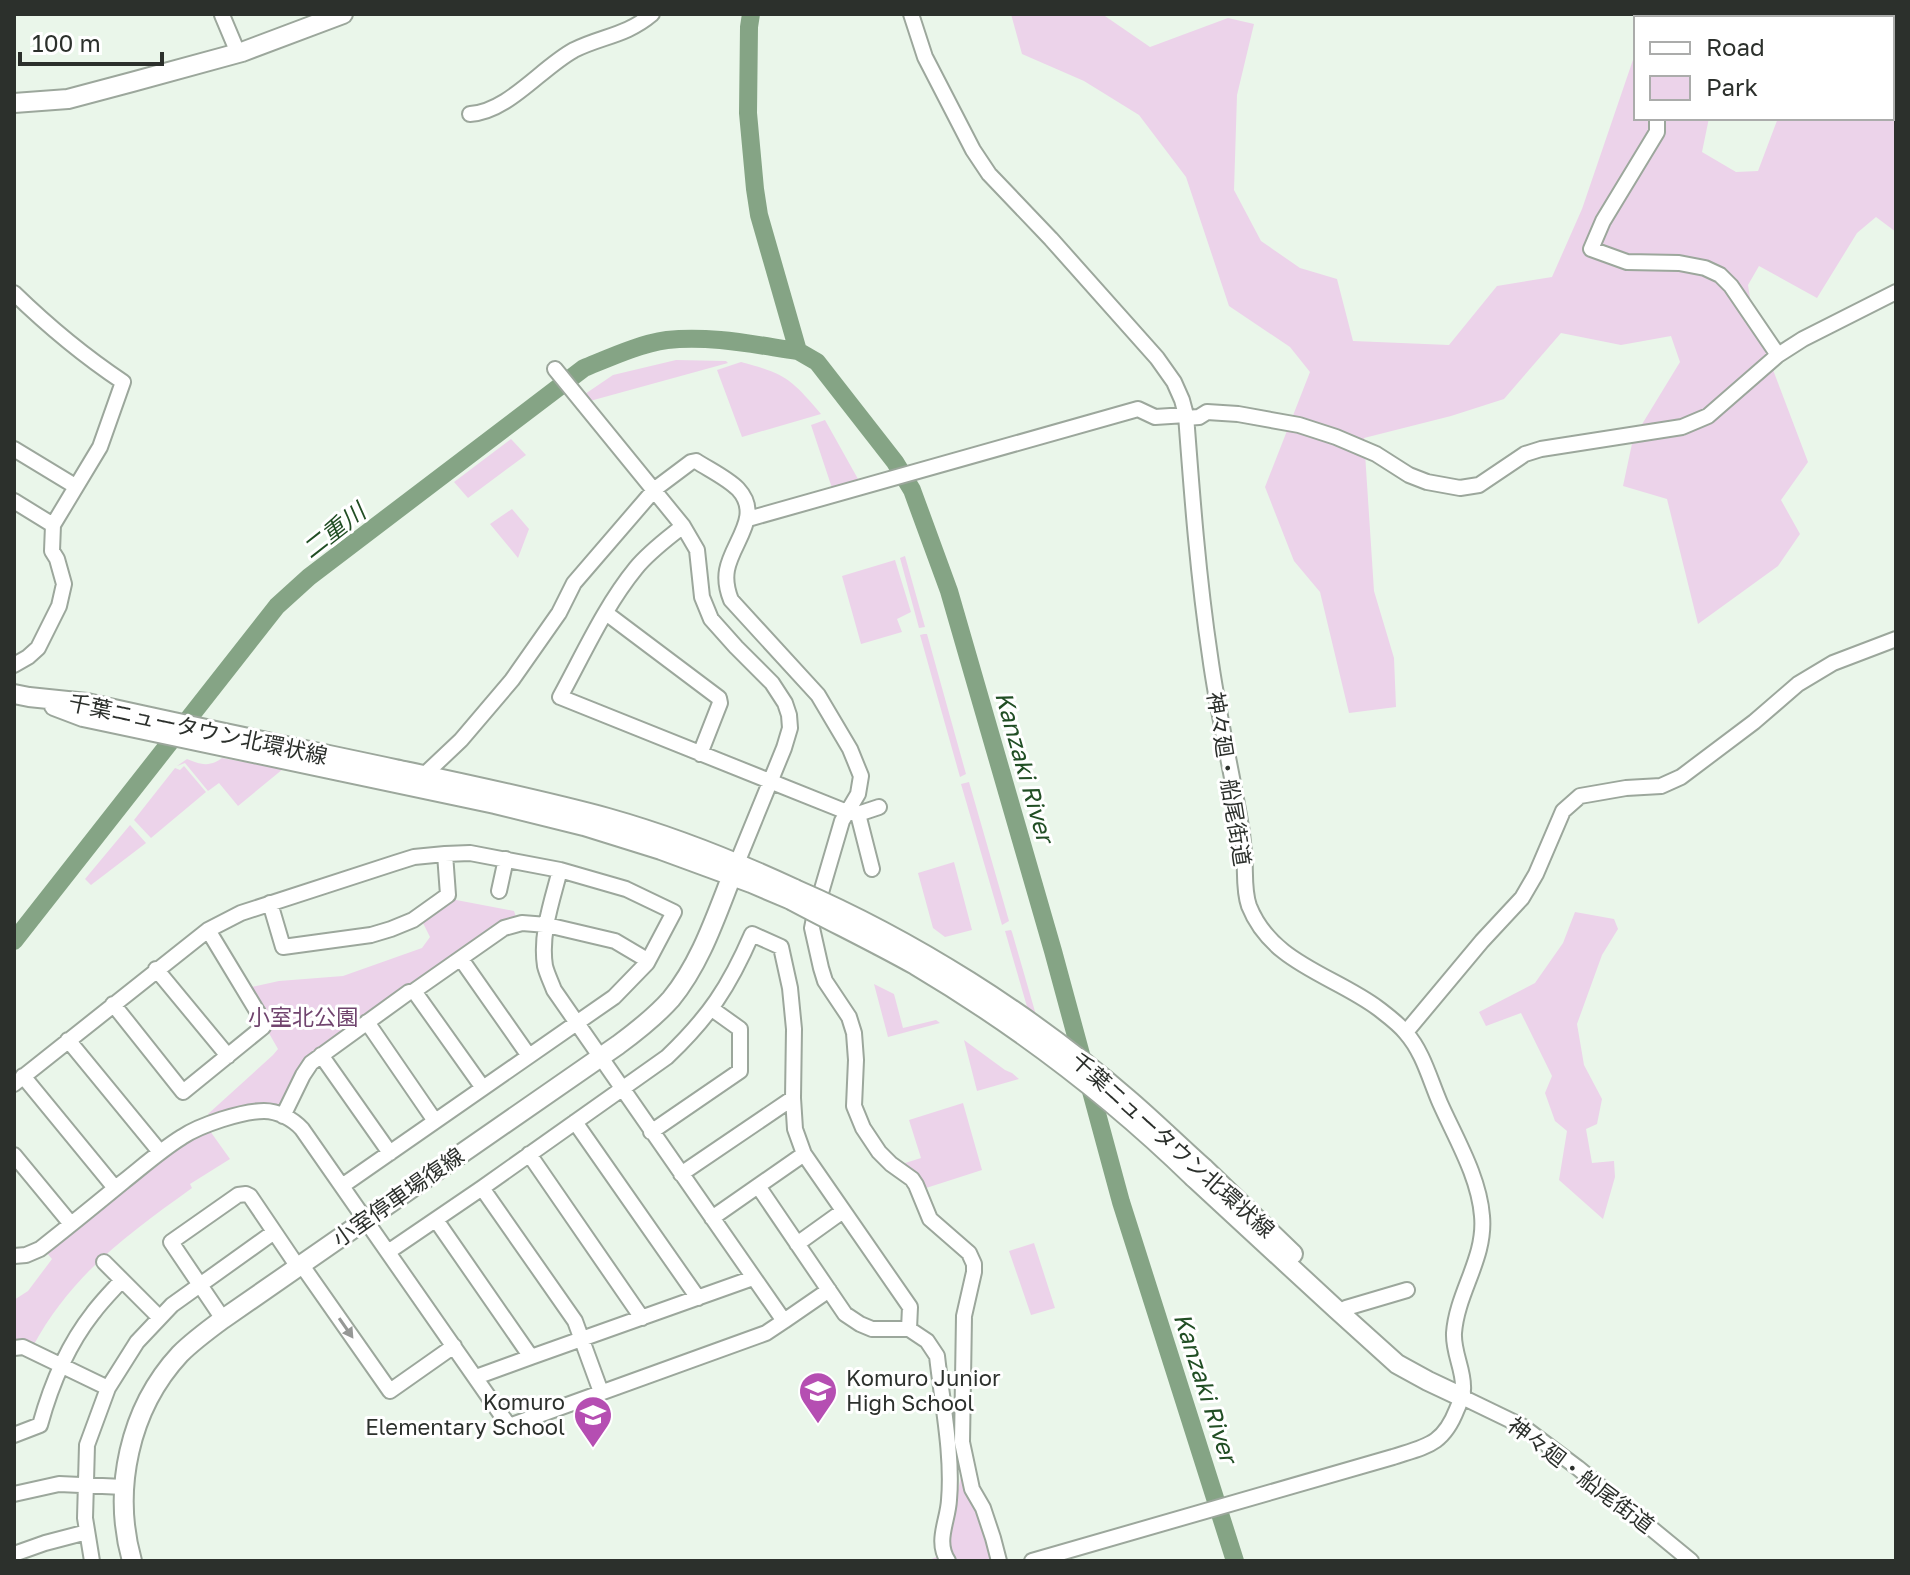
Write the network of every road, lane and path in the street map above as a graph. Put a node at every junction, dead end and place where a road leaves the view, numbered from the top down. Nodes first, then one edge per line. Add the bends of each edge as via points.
1 (343, 14) edge
2 (652, 14) edge
3 (911, 14) edge
4 (222, 15) edge
5 (238, 53) junction
6 (14, 103) edge
7 (470, 114) dead end
8 (1657, 120) edge
9 (1896, 292) edge
10 (14, 293) edge
11 (1778, 355) junction
12 (555, 369) dead end
13 (1186, 416) junction
14 (14, 449) edge
15 (75, 486) junction
16 (655, 489) junction
17 (14, 501) edge
18 (748, 519) junction
19 (53, 525) junction
20 (683, 526) junction
21 (606, 613) junction
22 (1896, 639) edge
23 (14, 665) edge
24 (22, 696) edge
25 (197, 734) junction
26 (700, 754) junction
27 (424, 775) junction
28 (770, 781) junction
29 (879, 807) dead end
30 (852, 813) junction
31 (445, 854) junction
32 (506, 859) junction
33 (734, 869) junction
34 (872, 869) dead end
35 (560, 870) junction
36 (499, 891) dead end
37 (270, 903) junction
38 (547, 925) junction
39 (208, 930) junction
40 (461, 959) junction
41 (647, 963) junction
42 (156, 969) junction
43 (414, 991) junction
44 (113, 1004) junction
45 (712, 1009) junction
46 (367, 1022) junction
47 (576, 1024) junction
48 (1406, 1032) junction
49 (68, 1040) junction
50 (321, 1055) junction
51 (228, 1056) junction
52 (529, 1056) junction
53 (599, 1057) junction
54 (19, 1080) edge
55 (483, 1088) junction
56 (621, 1089) junction
57 (793, 1098) junction
58 (283, 1116) junction
59 (435, 1121) junction
60 (575, 1122) junction
61 (651, 1132) junction
62 (160, 1152) junction
63 (390, 1153) junction
64 (529, 1154) junction
65 (804, 1154) junction
66 (14, 1155) edge
67 (1199, 1173) junction
68 (681, 1174) junction
69 (342, 1186) junction
70 (758, 1186) junction
71 (115, 1188) junction
72 (482, 1188) junction
73 (843, 1211) junction
74 (712, 1218) junction
75 (366, 1220) junction
76 (436, 1220) junction
77 (71, 1224) junction
78 (274, 1232) junction
79 (797, 1244) junction
80 (388, 1252) junction
81 (14, 1256) edge
82 (104, 1262) dead end
83 (299, 1266) junction
84 (753, 1278) junction
85 (122, 1280) junction
86 (199, 1284) junction
87 (829, 1290) junction
88 (1407, 1290) dead end
89 (698, 1298) junction
90 (1346, 1308) junction
91 (159, 1317) junction
92 (642, 1318) junction
93 (223, 1319) junction
94 (784, 1321) junction
95 (909, 1329) junction
96 (583, 1339) junction
97 (454, 1346) junction
98 (14, 1348) edge
99 (531, 1357) junction
100 (1397, 1364) junction
101 (61, 1365) junction
102 (476, 1377) junction
103 (108, 1388) junction
104 (601, 1392) junction
105 (1462, 1397) junction
106 (14, 1435) edge
107 (85, 1485) junction
108 (124, 1487) junction
109 (14, 1494) edge
110 (87, 1532) junction
111 (14, 1554) edge
112 (92, 1561) edge
113 (132, 1561) edge
114 (948, 1561) edge
115 (999, 1561) edge
116 (1032, 1561) edge
117 (1691, 1561) edge

1 - 5 main road
2 - 7 street via 637,27 577,49 498,105
3 - 13 street, 神々廻・船尾街道 via 925,57 989,174 1157,358 1174,382
4 - 5 street
5 - 6 main road via 68,99
8 - 11 street via 1657,132 1591,249 1627,262 1679,263 1720,275
9 - 11 street
10 - 15 street via 123,382 100,447
11 - 13 street via 1708,416 1682,427 1541,449 1479,485 1460,488 1409,475 1376,454 1299,425 1238,414
12 - 16 street
13 - 18 street via 1155,417 1138,409
13 - 48 street, 神々廻・船尾街道 via 1206,628 1243,834 1250,906 1280,950 1377,1008
14 - 15 street
15 - 19 street
16 - 18 street via 696,461 741,492
16 - 20 street
16 - 27 street via 574,583 512,680
17 - 19 street
18 - 30 street via 727,569 727,591 737,609 818,695 850,749 861,781
19 - 23 street via 52,551 62,572 63,596 38,648
20 - 21 street via 638,566
20 - 28 street via 697,550 702,597 711,619 785,703 790,728
21 - 26 street via 719,698
21 - 26 street via 560,697
22 - 48 street via 1833,663 1798,684 1681,777 1661,786 1580,796 1563,811 1522,898
24 - 25 main road, 千葉ニュータウン北環状線 via 83,717
25 - 27 main road, 千葉ニュータウン北環状線
25 - 33 main road, 千葉ニュータウン北環状線 via 584,826
26 - 28 street
27 - 33 main road, 千葉ニュータウン北環状線 via 610,819 664,836
28 - 30 street
28 - 33 street
29 - 30 street
30 - 34 street
30 - 115 street via 842,821 815,913 816,951 825,981 854,1033 854,1106 863,1128 879,1152 912,1179 930,1219 969,1253 974,1264 964,1316 962,1442 972,1489
31 - 32 street
31 - 37 street via 414,857
31 - 37 street via 448,895 413,920 371,935 283,947
32 - 35 street
32 - 36 street
33 - 53 main road, 小室停車場復線 via 684,981 655,1016
33 - 67 main road, 千葉ニュータウン北環状線, bridge via 826,903 924,955 1022,1018 1127,1097
35 - 38 street
35 - 41 street via 626,889 674,912
37 - 39 street
38 - 40 street via 504,928
38 - 41 street via 615,941
38 - 47 street via 546,968
39 - 42 street
39 - 51 street via 263,1021 263,1027
40 - 43 street
40 - 52 street
41 - 47 street via 614,997
42 - 44 street
42 - 51 street
43 - 46 street
43 - 55 street
44 - 49 street
44 - 51 street via 183,1092
45 - 56 street via 667,1057
45 - 57 street via 752,934 781,947 794,1029
45 - 61 street via 740,1029 740,1071
46 - 50 street
46 - 59 street
47 - 52 street
47 - 53 street
48 - 105 street, 神々廻・船尾街道 via 1461,1149 1481,1209 1479,1255 1454,1336
49 - 54 street
49 - 62 street
50 - 58 street via 303,1075
50 - 63 street
52 - 55 street
53 - 56 street
53 - 75 main road, 小室停車場復線
54 - 71 street
55 - 59 street
56 - 60 street
56 - 61 street
57 - 65 street via 795,1129
57 - 68 street
58 - 62 street via 259,1111 211,1123
58 - 69 street via 302,1129
59 - 63 street
60 - 64 street
60 - 89 street
61 - 68 street
62 - 71 street
63 - 69 street
64 - 72 street
64 - 92 street
65 - 70 street
65 - 73 street
66 - 77 street
67 - 90 main road, 千葉ニュータウン北環状線 via 1258,1218
67 - 100 main road, 千葉ニュータウン北環状線
68 - 74 street
69 - 75 street
70 - 74 street
70 - 79 street
71 - 77 street
72 - 76 street
72 - 96 street
73 - 79 street
73 - 95 street via 910,1307
74 - 84 street
75 - 80 street
75 - 83 main road, 小室停車場復線
76 - 80 street
76 - 99 street
77 - 81 street via 34,1253
78 - 83 street
78 - 86 street
78 - 86 street via 250,1196 238,1195 171,1242
79 - 87 street
80 - 97 street
82 - 85 street
83 - 93 main road, 小室停車場復線
83 -> 97 street via 390,1391
84 - 89 street
84 - 94 street
85 - 91 street
85 - 101 street via 93,1313
86 - 91 street
86 - 93 street
87 - 94 street
87 - 95 street via 845,1314 860,1324
88 - 90 street
89 - 92 street
90 - 100 main road, 千葉ニュータウン北環状線
91 - 103 street
92 - 96 street
93 - 108 main road, 小室停車場復線 via 178,1357 156,1386 138,1423
94 - 104 street via 766,1333
95 - 114 street via 937,1356 951,1478 942,1546
96 - 99 street
96 - 104 street
97 - 102 street
98 - 101 street via 23,1347
99 - 102 street
100 - 105 main road, 千葉ニュータウン北環状線
101 - 103 street
101 - 106 street via 40,1425
102 - 104 street via 509,1426
103 - 107 street via 87,1445
105 - 116 street via 1452,1423 1430,1445
105 - 117 street, 神々廻・船尾街道 via 1522,1426
107 - 108 street
107 - 109 street via 59,1484
107 - 110 street
108 - 113 main road, 小室停車場復線
110 - 111 street
110 - 112 street

